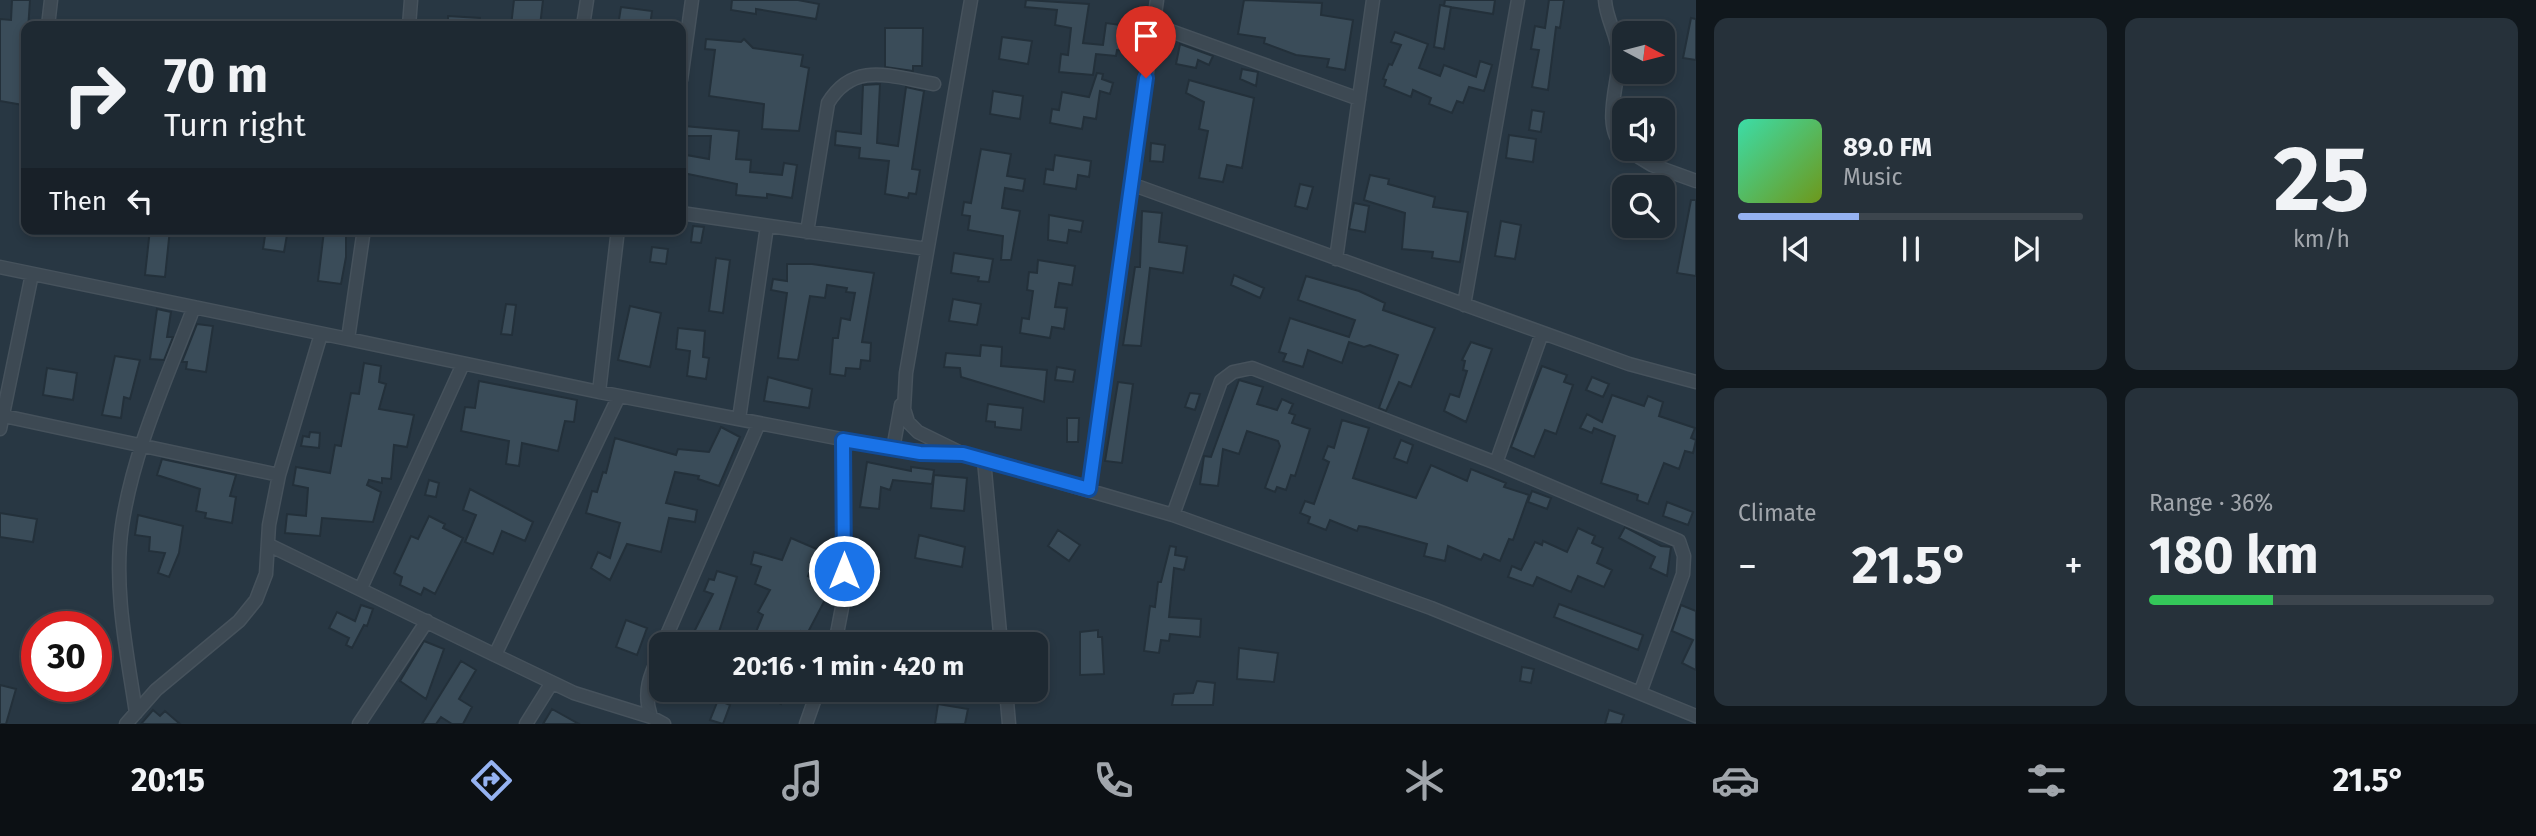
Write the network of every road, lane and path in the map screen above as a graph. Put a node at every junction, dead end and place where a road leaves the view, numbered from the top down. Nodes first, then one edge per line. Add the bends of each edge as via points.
1 (51, 0) edge
2 (411, 0) edge
3 (587, 0) edge
4 (692, 0) edge
5 (971, 0) edge
6 (1157, 0) edge
7 (1373, 0) edge
8 (1518, 0) edge
9 (1605, 0) edge
10 (49, 21) edge
11 (409, 21) edge
12 (584, 21) edge
13 (1154, 25) junction
14 (686, 44) edge
15 (934, 84) dead end
16 (1615, 98) edge
17 (1359, 99) junction
18 (1646, 161) edge
19 (1696, 181) edge
20 (1131, 184) junction
21 (686, 214) edge
22 (766, 226) junction
23 (807, 232) junction
24 (363, 235) edge
25 (617, 235) edge
26 (927, 249) junction
27 (1336, 259) junction
28 (0, 267) edge
29 (32, 274) junction
30 (1464, 305) junction
31 (194, 307) junction
32 (1542, 332) junction
33 (321, 334) junction
34 (348, 339) junction
35 (463, 364) junction
36 (1695, 378) edge
37 (904, 391) junction
38 (599, 392) junction
39 (619, 396) junction
40 (738, 419) junction
41 (2, 423) edge
42 (759, 423) junction
43 (843, 440) junction
44 (141, 446) junction
45 (892, 449) junction
46 (963, 454) junction
47 (984, 460) junction
48 (1496, 463) junction
49 (279, 475) junction
50 (1089, 489) junction
51 (1173, 516) junction
52 (269, 545) junction
53 (361, 588) junction
54 (427, 621) junction
55 (668, 632) edge
56 (837, 632) edge
57 (1001, 632) edge
58 (495, 655) junction
59 (649, 677) edge
60 (551, 684) junction
61 (1640, 693) junction
62 (814, 702) edge
63 (1007, 702) edge
64 (136, 713) junction
65 (1696, 716) edge
66 (651, 717) junction
67 (126, 724) edge
68 (359, 724) edge
69 (526, 724) edge
70 (664, 724) edge
71 (806, 724) edge
72 (1009, 724) edge

1 - 10 street
2 - 11 street
3 - 12 street
4 - 14 street
5 - 26 street
6 - 13 street
7 - 17 street
8 - 30 street
9 - 16 street via 1619,58
13 - 17 street
13 - 20 street
15 - 23 street via 867,74 836,89 828,103
17 - 27 street
18 - 19 street
20 - 27 street
20 - 50 street
21 - 22 street
22 - 23 street
22 - 40 street
23 - 26 street
24 - 34 street
25 - 38 street
26 - 37 street
27 - 30 street
28 - 29 street
29 - 31 street
29 - 41 street
30 - 32 street
31 - 33 street
31 - 44 street
32 - 36 street via 1629,364
32 - 48 street
33 - 34 street
33 - 49 street
34 - 35 street
35 - 38 street
35 - 53 street
37 - 45 street
37 - 46 street via 908,422 918,432
38 - 39 street
39 - 40 street
39 - 58 street
40 - 42 street
41 - 44 street
42 - 43 street
42 - 55 street
43 - 45 street
43 - 56 street via 844,597
44 - 49 street
44 - 64 street via 120,548 124,628
45 - 46 street
46 - 47 street
47 - 50 street
47 - 57 street
48 - 51 street via 1252,368 1233,372 1221,381
48 - 61 street via 1679,541 1683,575
49 - 52 street
50 - 51 street
51 - 61 street via 1431,608
52 - 53 street
52 - 64 street via 262,587 239,621 156,690
53 - 54 street
54 - 58 street
54 - 68 street
58 - 60 street
59 - 66 street via 645,700
60 - 66 street
60 - 69 street
61 - 65 street
62 - 71 street
63 - 72 street
64 - 67 street
66 - 70 street

